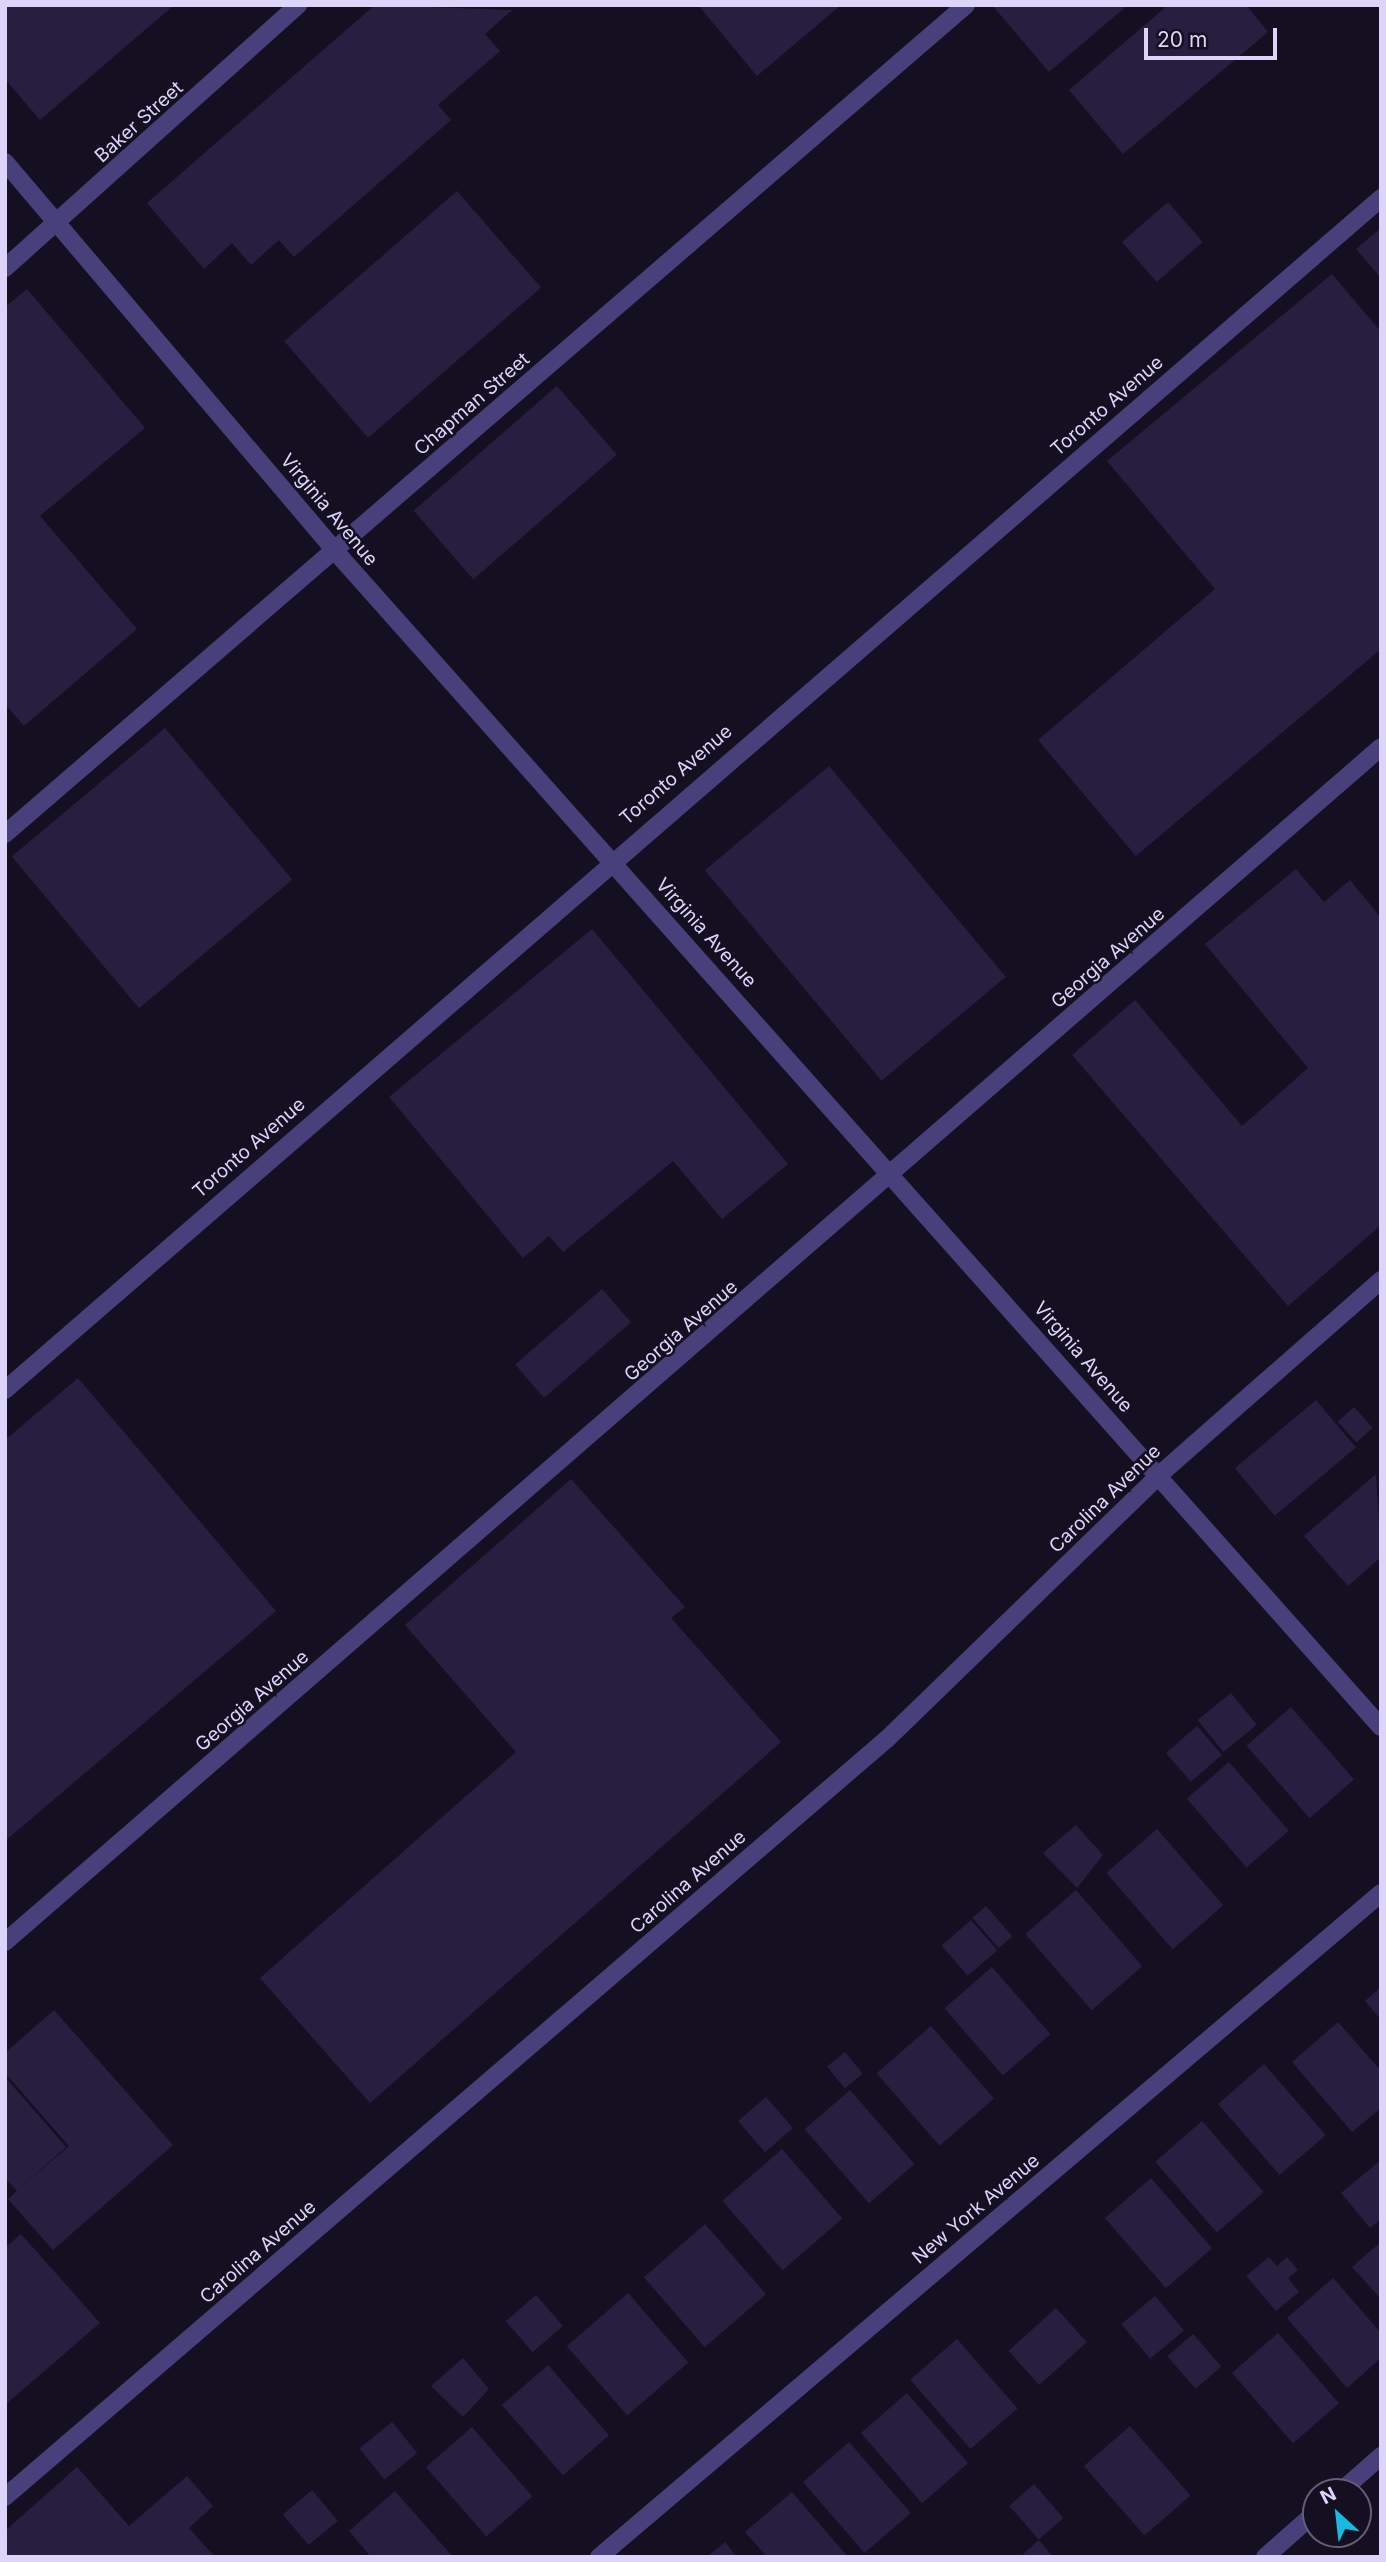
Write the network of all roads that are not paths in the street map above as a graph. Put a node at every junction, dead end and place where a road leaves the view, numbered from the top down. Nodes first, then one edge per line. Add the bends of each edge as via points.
1 (299, 5) edge
2 (966, 5) edge
3 (5, 162) edge
4 (1381, 198) edge
5 (57, 224) junction
6 (5, 268) edge
7 (336, 549) junction
8 (1381, 747) edge
9 (5, 834) edge
10 (611, 859) junction
11 (895, 1174) junction
12 (1381, 1280) edge
13 (5, 1390) edge
14 (1158, 1476) junction
15 (1381, 1727) edge
16 (1381, 1893) edge
17 (5, 1942) edge
18 (1381, 2456) edge
19 (1356, 2478) edge
20 (5, 2497) edge
21 (1302, 2524) edge
22 (599, 2557) edge
23 (1265, 2557) edge

1 - 5 street, Baker Street
2 - 7 street, Chapman Street
3 - 5 street, Virginia Avenue
4 - 10 street, Toronto Avenue
5 - 6 street, Baker Street
5 - 7 street, Virginia Avenue
7 - 9 street, Chapman Street
7 - 10 street, Virginia Avenue
8 - 11 street, Georgia Avenue
10 - 11 street, Virginia Avenue
10 - 13 street, Toronto Avenue
11 - 14 street, Virginia Avenue
11 - 17 street, Georgia Avenue
12 - 14 street, Carolina Avenue
14 - 15 street, Virginia Avenue
14 - 20 street, Carolina Avenue via 887,1739
16 - 22 street, New York Avenue
18 - 19 street
21 - 23 street

